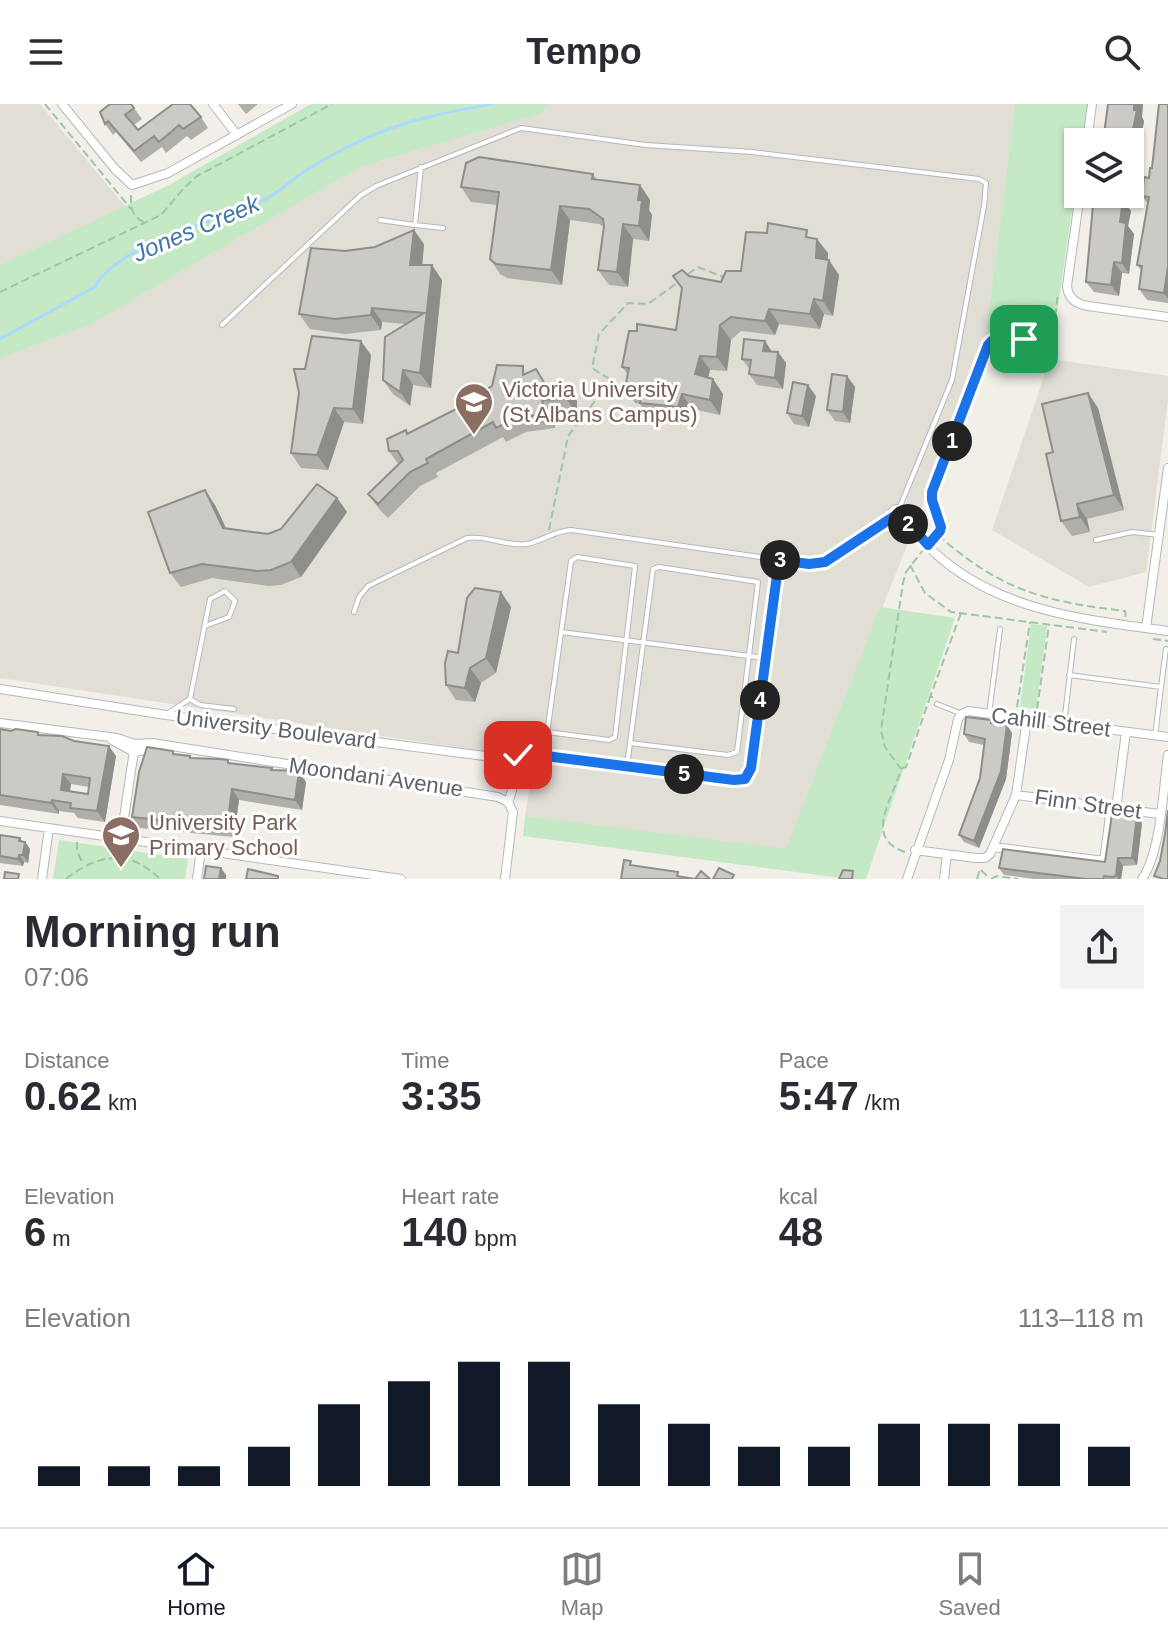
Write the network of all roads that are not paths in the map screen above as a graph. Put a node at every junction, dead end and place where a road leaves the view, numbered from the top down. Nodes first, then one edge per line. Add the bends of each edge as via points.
1 (62, 104) edge
2 (213, 104) edge
3 (292, 104) edge
4 (1092, 104) edge
5 (1089, 128) edge
6 (237, 135) junction
7 (421, 167) junction
8 (1075, 208) edge
9 (380, 220) dead end
10 (415, 225) junction
11 (443, 228) dead end
12 (1168, 317) edge
13 (222, 325) dead end
14 (1168, 468) edge
15 (898, 515) junction
16 (1159, 535) junction
17 (1096, 540) dead end
18 (779, 560) junction
19 (354, 612) dead end
20 (205, 626) junction
21 (1146, 628) junction
22 (1000, 629) dead end
23 (1168, 631) edge
24 (561, 632) junction
25 (1074, 639) dead end
26 (627, 641) junction
27 (643, 643) junction
28 (1166, 649) edge
29 (750, 656) junction
30 (766, 658) junction
31 (1069, 675) junction
32 (1161, 687) junction
33 (0, 689) edge
34 (190, 699) junction
35 (937, 704) dead end
36 (234, 709) dead end
37 (962, 714) junction
38 (989, 714) junction
39 (166, 715) junction
40 (1027, 719) junction
41 (0, 723) edge
42 (1064, 724) junction
43 (547, 732) junction
44 (1126, 732) junction
45 (1155, 736) junction
46 (1168, 737) edge
47 (630, 743) junction
48 (134, 748) junction
49 (544, 755) junction
50 (1168, 755) edge
51 (510, 760) junction
52 (627, 766) junction
53 (1016, 795) junction
54 (508, 802) junction
55 (1113, 808) junction
56 (1159, 814) junction
57 (0, 821) edge
58 (49, 828) junction
59 (121, 838) junction
60 (994, 847) junction
61 (201, 850) junction
62 (915, 850) junction
63 (947, 854) junction
64 (350, 875) edge
65 (42, 879) edge
66 (197, 879) edge
67 (401, 879) edge
68 (505, 879) edge
69 (907, 879) edge
70 (944, 879) edge
71 (1142, 879) edge

1 - 6 street via 132,185
2 - 6 street
3 - 6 street
4 - 5 street
7 - 10 lane
7 - 13 lane via 361,195
7 - 15 lane via 521,128 986,183 952,380
8 - 12 street via 1070,296 1080,305
9 - 10 lane
10 - 11 lane
14 - 16 street
15 - 18 lane via 825,562
15 - 21 street via 961,574 997,593 1084,620
16 - 17 lane via 1132,532
16 - 21 street
18 - 19 lane via 571,530 530,544 480,536 368,586
18 - 30 lane
20 - 20 lane via 210,599 225,591 235,601 229,617
20 - 34 lane
21 - 23 street
22 - 38 lane
24 - 26 lane
24 - 26 lane via 571,561 577,557 635,566
24 - 43 lane
25 - 31 lane
26 - 27 lane
26 - 43 lane via 613,739
27 - 29 lane
27 - 29 lane via 652,571 659,567 758,582
27 - 47 lane
28 - 32 lane
29 - 30 lane
29 - 47 lane via 735,754
30 - 52 lane via 751,768 745,779
31 - 32 lane
31 - 42 lane
32 - 45 lane
33 - 39 street, University Boulevard
34 - 36 lane
34 - 39 lane
35 - 37 lane, Cahill Street
37 - 38 street, Cahill Street
37 - 62 street
38 - 40 street, Cahill Street
39 - 51 street, University Boulevard
40 - 42 street, Cahill Street
40 - 53 street
41 - 48 street, Moondani Avenue via 108,738
42 - 44 street, Cahill Street
43 - 49 lane
44 - 45 street, Cahill Street
44 - 55 street
45 - 46 street, Cahill Street
47 - 52 lane
48 - 54 street, Moondani Avenue via 152,743 489,794
48 - 59 street
49 - 51 lane via 524,753
49 - 52 lane
50 - 56 street
51 - 54 street via 513,783
53 - 55 street, Finn Street
53 - 60 street
54 - 68 street via 513,819
55 - 56 street, Finn Street
55 - 60 street via 1104,861
56 - 71 street via 1150,867
57 - 58 street
58 - 59 street
58 - 65 street
59 - 61 street
60 - 63 street via 985,858
61 - 64 street
61 - 66 street
62 - 63 street
62 - 69 street
63 - 70 street
64 - 67 street

